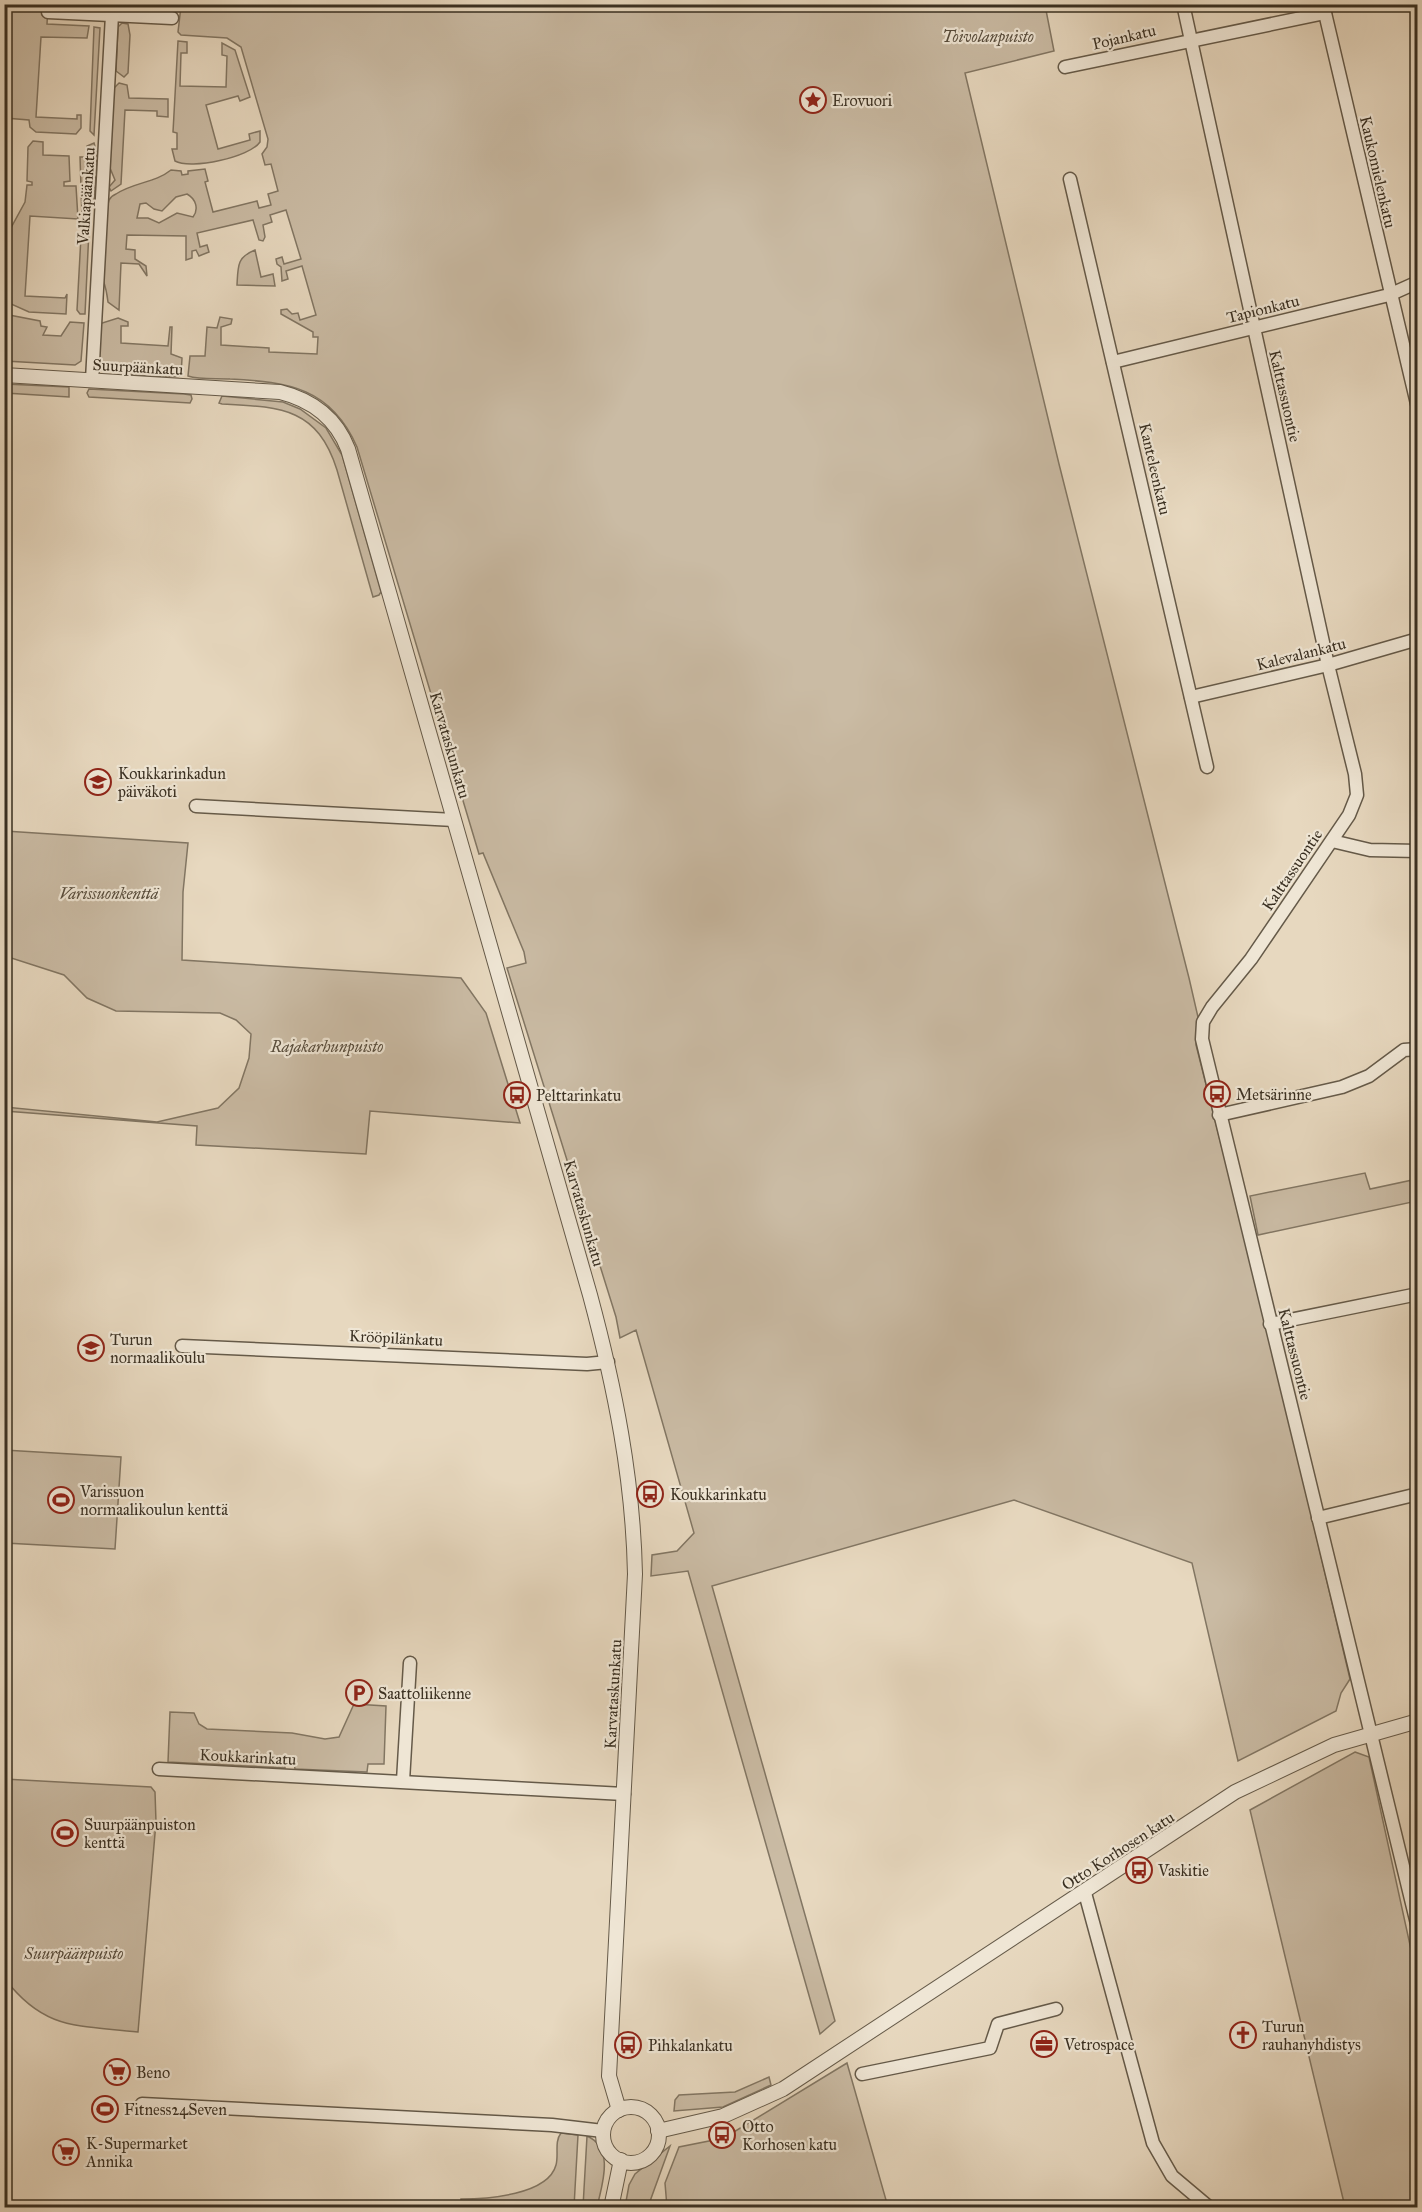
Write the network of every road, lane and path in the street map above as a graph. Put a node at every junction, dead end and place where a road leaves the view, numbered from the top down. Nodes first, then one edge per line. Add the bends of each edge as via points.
1 (1183, 4) edge
2 (1324, 9) edge
3 (48, 12) dead end
4 (112, 15) junction
5 (172, 18) dead end
6 (1191, 38) junction
7 (1065, 67) dead end
8 (1070, 178) dead end
9 (1418, 282) edge
10 (1389, 294) junction
11 (1253, 329) junction
12 (1113, 362) junction
13 (4, 375) edge
14 (92, 380) junction
15 (270, 391) joint
16 (1418, 408) edge
17 (1418, 639) edge
18 (1328, 665) junction
19 (1191, 697) junction
20 (1207, 767) dead end
21 (196, 807) dead end
22 (454, 820) junction
23 (1332, 841) junction
24 (1418, 851) edge
25 (1418, 1049) edge
26 (1219, 1115) junction
27 (1418, 1294) edge
28 (1270, 1324) junction
29 (182, 1346) dead end
30 (608, 1362) junction
31 (1418, 1494) edge
32 (1318, 1518) junction
33 (410, 1663) dead end
34 (1418, 1721) edge
35 (1370, 1734) junction
36 (159, 1769) dead end
37 (404, 1781) junction
38 (624, 1794) junction
39 (1085, 1893) junction
40 (1418, 1928) edge
41 (1056, 2009) dead end
42 (862, 2074) dead end
43 (142, 2104) dead end
44 (618, 2110) junction
45 (603, 2131) junction
46 (658, 2131) junction
47 (621, 2160) junction
48 (611, 2208) edge
49 (1210, 2208) edge

1 - 6 street, Kalttassuontie
2 - 6 street, Pojankatu
2 - 10 street, Kaukomielenkatu
3 - 4 street
4 - 5 street
4 - 14 street, Valkiapäänkatu
6 - 7 street, Pojankatu
6 - 11 street, Kalttassuontie
8 - 12 street, Kanteleenkatu
9 - 10 street, Tapionkatu
10 - 11 street, Tapionkatu
10 - 16 street, Kaukomielenkatu
11 - 12 street, Tapionkatu
11 - 18 street, Kalttassuontie
12 - 19 street, Kanteleenkatu
13 - 14 street, Suurpäänkatu
14 - 15 street, Suurpäänkatu
15 - 22 street, Karvataskunkatu via 315,406 343,436
17 - 18 street, Kalevalankatu
18 - 19 street, Kalevalankatu
18 - 23 street, Kalttassuontie via 1357,795
19 - 20 street, Kanteleenkatu
21 - 22 street
22 - 30 street, Karvataskunkatu
23 - 24 street via 1370,850
23 - 26 street, Kalttassuontie via 1203,1022 1202,1039
25 - 26 street via 1404,1050 1369,1076 1342,1087
26 - 28 street, Kalttassuontie
27 - 28 street
28 - 32 street, Kalttassuontie
29 - 30 street, Krööpilänkatu
30 - 38 street, Karvataskunkatu via 627,1455 634,1529 635,1611
31 - 32 street
32 - 35 street, Kalttassuontie
33 - 37 street
34 - 35 street, Otto Korhosen katu
35 - 39 street, Otto Korhosen katu via 1302,1758 1235,1792
35 - 40 street, Kalttassuontie
36 - 37 street, Koukkarinkatu
37 - 38 street, Koukkarinkatu
38 - 44 street, Karvataskunkatu via 609,2076
39 - 46 street, Otto Korhosen katu via 783,2089 723,2116
39 - 49 street via 1153,2143 1172,2176
41 - 42 street via 998,2024 990,2048
43 - 45 street
44 - 45 street
44 - 46 street via 644,2110 651,2115
45 - 47 street via 607,2149
46 - 47 street via 656,2147 645,2159
47 - 48 street

